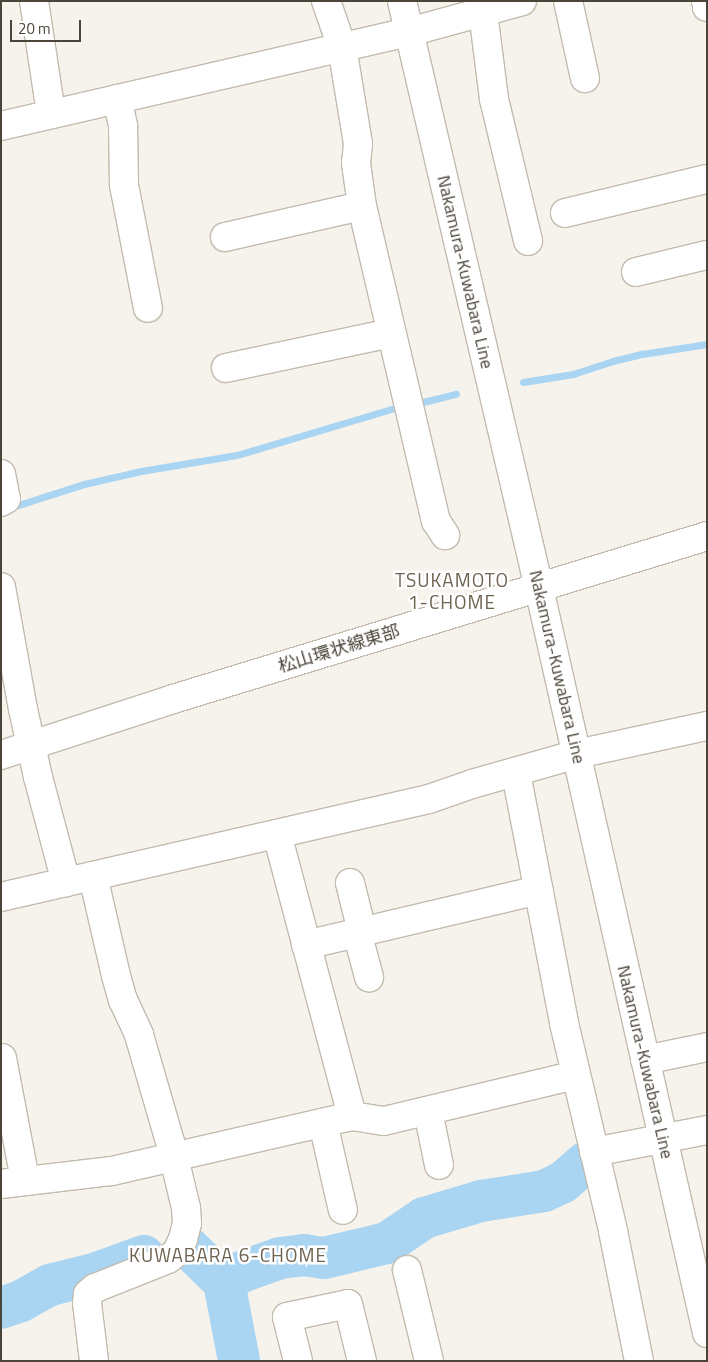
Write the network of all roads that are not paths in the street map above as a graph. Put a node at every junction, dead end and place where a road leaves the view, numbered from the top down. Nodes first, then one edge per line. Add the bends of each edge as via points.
1 (34, 1) edge
2 (326, 1) edge
3 (402, 1) edge
4 (568, 1) edge
5 (706, 1) edge
6 (504, 5) edge
7 (707, 7) edge
8 (409, 32) junction
9 (342, 47) junction
10 (585, 78) dead end
11 (117, 99) junction
12 (51, 114) junction
13 (1, 126) edge
14 (707, 178) edge
15 (362, 206) junction
16 (565, 213) dead end
17 (226, 237) dead end
18 (528, 240) dead end
19 (707, 255) edge
20 (636, 272) dead end
21 (148, 308) dead end
22 (391, 333) junction
23 (226, 368) dead end
24 (1, 474) edge
25 (1, 502) edge
26 (444, 535) dead end
27 (707, 536) edge
28 (1, 587) edge
29 (539, 588) junction
30 (707, 726) edge
31 (31, 746) junction
32 (577, 754) junction
33 (1, 755) edge
34 (516, 772) junction
35 (277, 834) junction
36 (94, 876) junction
37 (66, 882) junction
38 (350, 883) dead end
39 (538, 890) junction
40 (1, 897) edge
41 (360, 932) junction
42 (306, 945) junction
43 (369, 977) dead end
44 (707, 1047) edge
45 (2, 1058) edge
46 (644, 1060) junction
47 (575, 1075) junction
48 (428, 1111) junction
49 (352, 1116) junction
50 (323, 1123) junction
51 (707, 1130) edge
52 (662, 1137) junction
53 (594, 1152) junction
54 (174, 1156) junction
55 (439, 1165) dead end
56 (13, 1182) edge
57 (343, 1210) dead end
58 (407, 1270) dead end
59 (702, 1294) edge
60 (707, 1334) edge
61 (632, 1357) edge
62 (94, 1361) edge
63 (298, 1361) edge
64 (362, 1361) edge
65 (429, 1361) edge

1 - 12 street
2 - 9 street
3 - 8 street, Nakamura-Kuwabara Line
4 - 10 street
5 - 7 street
6 - 8 street
6 - 18 street via 494,99
8 - 9 street
8 - 29 street, Nakamura-Kuwabara Line
9 - 11 street
9 - 15 street via 358,144 356,163
11 - 12 street
11 - 21 street via 123,126 124,184
12 - 13 street
14 - 16 street
15 - 17 street
15 - 22 street
19 - 20 street
22 - 23 street
22 - 26 street via 436,521
24 - 25 street via 6,499
27 - 29 street, 松山環状線東部
28 - 31 street
29 - 31 street, 松山環状線東部 via 173,699
29 - 32 street, Nakamura-Kuwabara Line
30 - 32 street
31 - 33 street, 松山環状線東部
31 - 37 street
32 - 34 street
32 - 46 street, Nakamura-Kuwabara Line
34 - 35 street via 429,799
34 - 39 street
35 - 36 street
35 - 42 street
36 - 37 street
36 - 54 street via 116,976 139,1035
37 - 40 street
38 - 41 street
39 - 41 street
39 - 47 street
41 - 42 street
41 - 43 street
42 - 49 street
44 - 46 street
45 - 56 street
46 - 52 street, Nakamura-Kuwabara Line
47 - 48 street
47 - 53 street
48 - 49 street via 384,1121
48 - 55 street
49 - 50 street
50 - 54 street
50 - 57 street
51 - 52 street
52 - 53 street
52 - 59 street, Nakamura-Kuwabara Line
53 - 61 street via 613,1231
54 - 56 street via 112,1171
54 - 62 street via 186,1208 183,1239 177,1252 168,1260 88,1294
58 - 65 street
59 - 60 street, Nakamura-Kuwabara Line
63 - 64 street via 287,1317 348,1304

